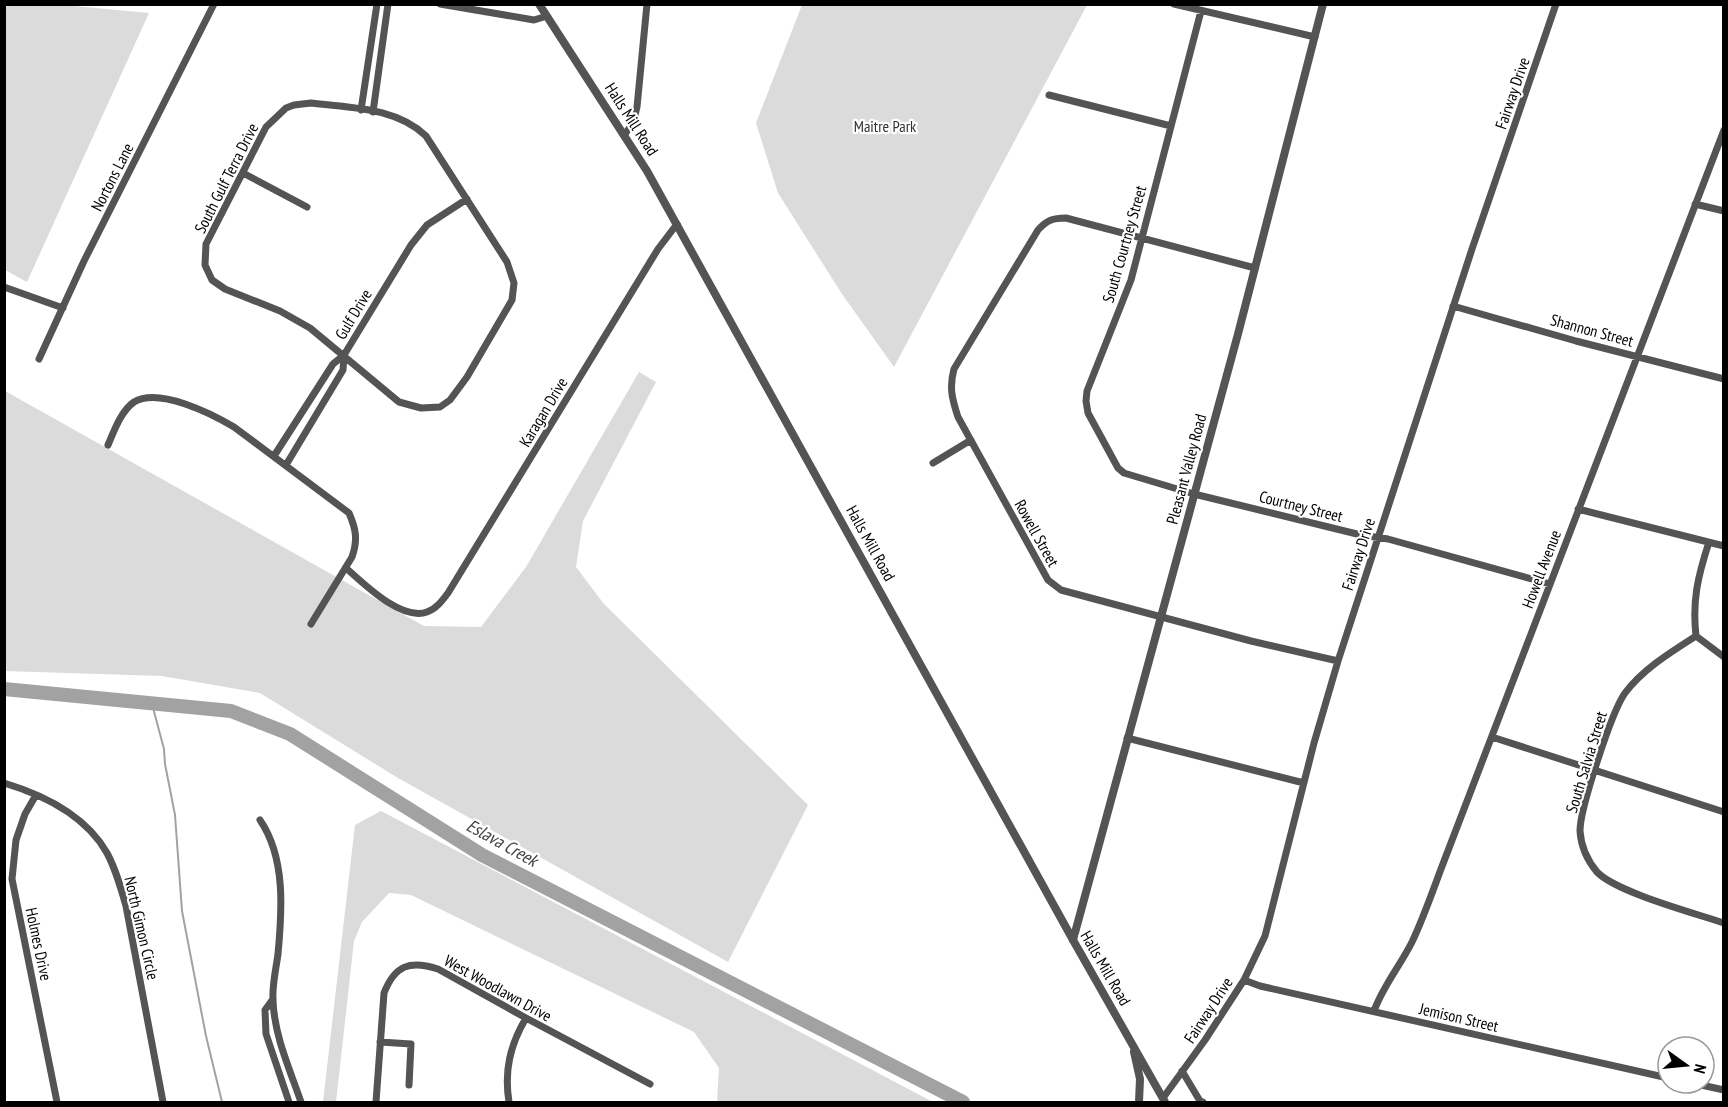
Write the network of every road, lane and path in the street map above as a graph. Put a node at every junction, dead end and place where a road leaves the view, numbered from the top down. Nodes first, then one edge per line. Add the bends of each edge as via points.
1 (214, 4) edge
2 (377, 4) edge
3 (387, 4) edge
4 (440, 4) edge
5 (539, 4) edge
6 (647, 4) edge
7 (1174, 4) edge
8 (1323, 4) edge
9 (1556, 4) edge
10 (1201, 11) junction
11 (547, 16) junction
12 (1315, 37) junction
13 (1049, 95) dead end
14 (360, 110) junction
15 (373, 112) junction
16 (1171, 126) junction
17 (1724, 130) edge
18 (625, 134) junction
19 (243, 172) junction
20 (467, 199) junction
21 (1695, 204) junction
22 (307, 207) dead end
23 (1724, 212) edge
24 (677, 224) junction
25 (1142, 237) junction
26 (1255, 268) junction
27 (4, 287) edge
28 (1453, 306) junction
29 (63, 308) junction
30 (344, 356) junction
31 (1637, 356) junction
32 (39, 359) dead end
33 (1724, 379) edge
34 (309, 401) junction
35 (320, 408) junction
36 (971, 440) junction
37 (108, 445) dead end
38 (274, 456) junction
39 (933, 463) dead end
40 (286, 465) junction
41 (1194, 494) junction
42 (1578, 509) junction
43 (1377, 538) junction
44 (1709, 542) junction
45 (1724, 546) edge
46 (346, 568) junction
47 (1550, 584) junction
48 (1160, 616) junction
49 (311, 624) dead end
50 (1696, 636) junction
51 (1724, 657) edge
52 (1338, 661) junction
53 (1492, 737) junction
54 (1127, 738) junction
55 (1596, 770) junction
56 (4, 783) edge
57 (1304, 783) junction
58 (36, 795) junction
59 (1724, 812) edge
60 (260, 820) dead end
61 (4, 890) edge
62 (14, 890) junction
63 (1724, 922) edge
64 (1073, 940) junction
65 (1244, 980) junction
66 (273, 999) junction
67 (1374, 1011) junction
68 (526, 1018) junction
69 (380, 1042) junction
70 (1133, 1046) junction
71 (1182, 1071) junction
72 (1656, 1075) edge
73 (650, 1084) dead end
74 (409, 1085) dead end
75 (1163, 1101) edge
76 (57, 1102) edge
77 (163, 1102) edge
78 (289, 1102) edge
79 (301, 1102) edge
80 (376, 1102) edge
81 (509, 1102) edge
82 (1139, 1102) edge
83 (1203, 1102) edge

1 - 29 street, Nortons Lane
2 - 14 street
3 - 15 street
4 - 11 street via 534,20
5 - 11 street, Halls Mill Road
6 - 18 street via 637,107
7 - 10 street
8 - 12 street, Pleasant Valley Road
9 - 28 street, Fairway Drive
10 - 12 street
10 - 16 street, South Courtney Street
11 - 18 street, Halls Mill Road
12 - 26 street, Pleasant Valley Road
13 - 16 street
14 - 15 street, South Gulf Terra Drive
14 - 19 street, South Gulf Terra Drive via 311,103 286,108 266,127
15 - 20 street, South Gulf Terra Drive via 401,118 426,135
16 - 25 street, South Courtney Street
17 - 21 street, Howell Avenue
18 - 24 street, Halls Mill Road
19 - 22 street
19 - 30 street, South Gulf Terra Drive via 206,244 207,272 225,289 310,328
20 - 30 street, Gulf Drive via 428,225 411,245
20 - 30 street, South Gulf Terra Drive via 507,262 514,292 450,400 431,409 399,402
21 - 23 street
21 - 31 street, Howell Avenue
24 - 46 street, Karagan Drive via 652,258 438,606 420,614 402,610
24 - 64 street, Halls Mill Road
25 - 26 street, Rowell Street
25 - 36 street, Rowell Street via 1066,218 1054,218 1038,230 954,369 951,399
25 - 41 street, South Courtney Street via 1131,280 1089,381 1088,414 1118,468 1134,477
26 - 41 street, Pleasant Valley Road
27 - 29 street
28 - 31 street, Shannon Street
28 - 43 street, Fairway Drive
29 - 32 street, Nortons Lane
30 - 34 street, Gulf Drive via 333,364
30 - 35 street via 343,370
31 - 33 street, Shannon Street
31 - 42 street, Howell Avenue
34 - 35 street
34 - 38 street, Gulf Drive
35 - 40 street
36 - 39 street
36 - 48 street, Rowell Street via 1048,580 1061,590
37 - 38 street via 133,403 163,397 216,416
38 - 40 street
40 - 46 street via 349,513 357,533 357,546
41 - 43 street, Courtney Street
41 - 48 street, Pleasant Valley Road
42 - 44 street
42 - 47 street, Howell Avenue
43 - 47 street, Courtney Street
43 - 52 street, Fairway Drive
44 - 45 street
44 - 50 street via 1697,580
46 - 49 street
47 - 53 street, Howell Avenue
48 - 52 street, Rowell Street
48 - 54 street, Pleasant Valley Road
50 - 51 street
50 - 55 street, South Salvia Street via 1666,656 1624,694
52 - 57 street, Fairway Drive
53 - 55 street
53 - 67 street, Howell Avenue via 1413,940
54 - 57 street
54 - 64 street, Pleasant Valley Road
55 - 59 street
55 - 63 street, South Salvia Street via 1580,830 1583,849 1599,874 1627,890
56 - 58 street, North Gimon Circle
57 - 65 street, Fairway Drive via 1265,936
58 - 62 street, Holmes Drive via 16,840
58 - 77 street, North Gimon Circle via 49,799 76,818 97,838 118,878
60 - 66 street via 275,847 278,868 281,917
61 - 62 street
62 - 76 street, Holmes Drive
64 - 70 street, Halls Mill Road
65 - 67 street, Jemison Street
65 - 71 street, Fairway Drive
66 - 78 street via 265,1010 266,1034
66 - 79 street via 279,1037
67 - 72 street, Jemison Street
68 - 69 street, West Woodlawn Drive via 438,969 412,964 390,978 384,993
68 - 73 street, West Woodlawn Drive
68 - 81 street via 508,1062
69 - 74 street via 411,1044
69 - 80 street, West Woodlawn Drive
70 - 75 street, Halls Mill Road
70 - 82 street via 1140,1079
71 - 75 street, Fairway Drive
71 - 83 street

